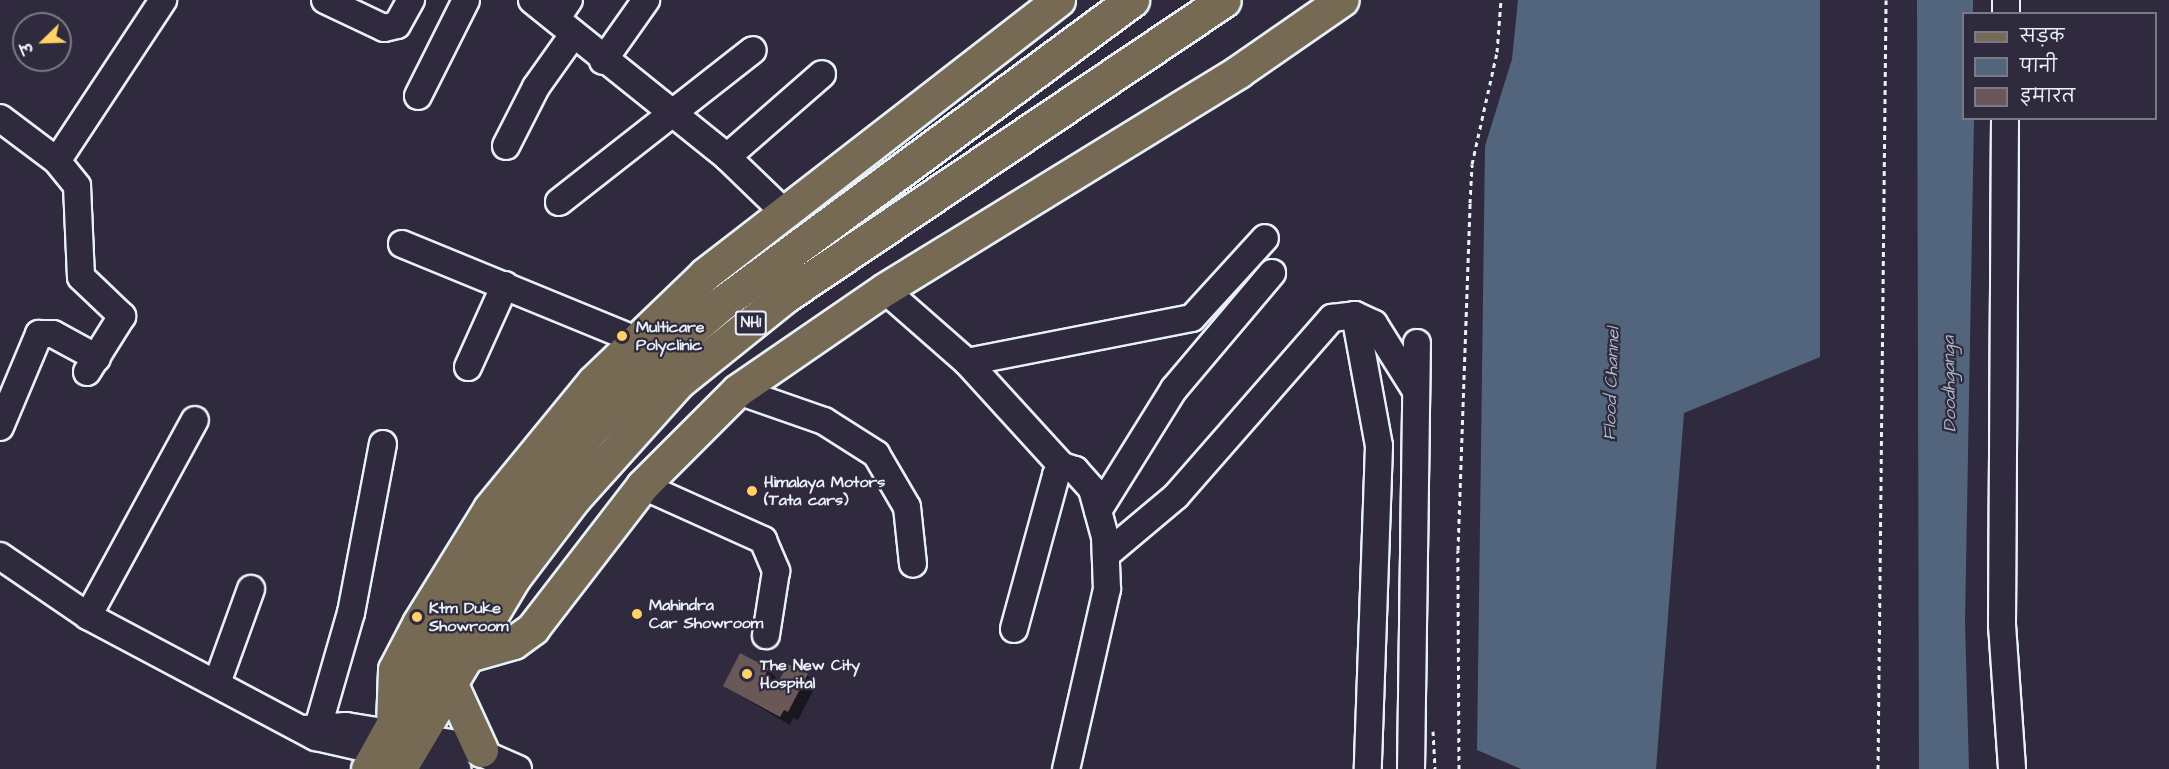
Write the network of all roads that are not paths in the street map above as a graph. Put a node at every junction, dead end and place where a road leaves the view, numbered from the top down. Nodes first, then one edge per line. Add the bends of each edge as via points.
1 (163, 0) edge
2 (325, 0) edge
3 (411, 0) edge
4 (466, 0) edge
5 (532, 0) edge
6 (646, 0) edge
7 (1059, 0) edge
8 (1132, 0) edge
9 (1224, 0) edge
10 (1343, 0) edge
11 (566, 18) edge
12 (753, 50) dead end
13 (603, 61) junction
14 (822, 74) dead end
15 (418, 96) dead end
16 (674, 113) junction
17 (0, 118) edge
18 (2005, 120) edge
19 (506, 146) dead end
20 (727, 157) junction
21 (57, 161) junction
22 (559, 202) dead end
23 (784, 212) junction
24 (1265, 238) dead end
25 (402, 244) dead end
26 (1272, 273) dead end
27 (505, 285) junction
28 (885, 290) junction
29 (1355, 315) junction
30 (634, 339) junction
31 (1417, 343) dead end
32 (967, 362) junction
33 (468, 367) dead end
34 (738, 391) junction
35 (1416, 391) junction
36 (195, 420) dead end
37 (0, 427) edge
38 (383, 444) dead end
39 (1062, 466) junction
40 (643, 486) junction
41 (1098, 511) junction
42 (1107, 554) junction
43 (0, 556) edge
44 (913, 564) dead end
45 (251, 589) dead end
46 (88, 616) junction
47 (1014, 629) dead end
48 (766, 635) dead end
49 (455, 669) junction
50 (217, 683) junction
51 (1412, 711) junction
52 (310, 728) junction
53 (392, 749) edge
54 (469, 760) edge
55 (518, 769) edge
56 (1066, 769) edge
57 (1368, 769) edge
58 (1394, 769) edge
59 (1412, 769) edge
60 (2012, 769) edge

1 - 21 street
2 - 3 street via 384,28 397,25
4 - 15 street
5 - 11 street
6 - 13 street
7 - 23 main road
8 - 53 highway, NH1 via 722,303 659,357 587,434 525,512 438,643
9 - 49 highway, NH1 via 785,296 678,382 567,507
10 - 28 main road via 1239,72
11 - 13 street
11 - 19 street
12 - 16 street
13 - 16 street
14 - 20 street
16 - 20 street
16 - 22 street
17 - 21 street
18 - 60 street via 2002,625
20 - 23 street
21 - 37 street via 77,186 81,277 122,316 92,365 53,334 39,334
23 - 30 main road
24 - 32 street via 1192,318
25 - 27 street
26 - 41 street via 1174,389
27 - 30 street
27 - 33 street
28 - 32 street
28 - 34 main road
29 - 35 street via 1374,324
29 - 42 street via 1332,318 1321,328 1176,496
29 - 57 street via 1379,446
30 - 53 main road via 520,468 478,528 395,670
31 - 35 street
32 - 39 street
34 - 40 main road
34 - 44 street via 825,421 876,454 907,507
35 - 51 street
36 - 46 street
38 - 52 street via 351,613
39 - 41 street via 1087,477
39 - 47 street
40 - 48 street via 763,540 776,571
40 - 49 main road via 532,629 514,643
41 - 42 street
42 - 56 street via 1103,615
43 - 46 street
45 - 50 street
46 - 50 street
49 - 53 highway, NH1
49 - 54 highway
50 - 52 street
51 - 58 street via 1400,724
51 - 59 street
52 - 53 street via 330,743
53 - 54 street
54 - 55 street

